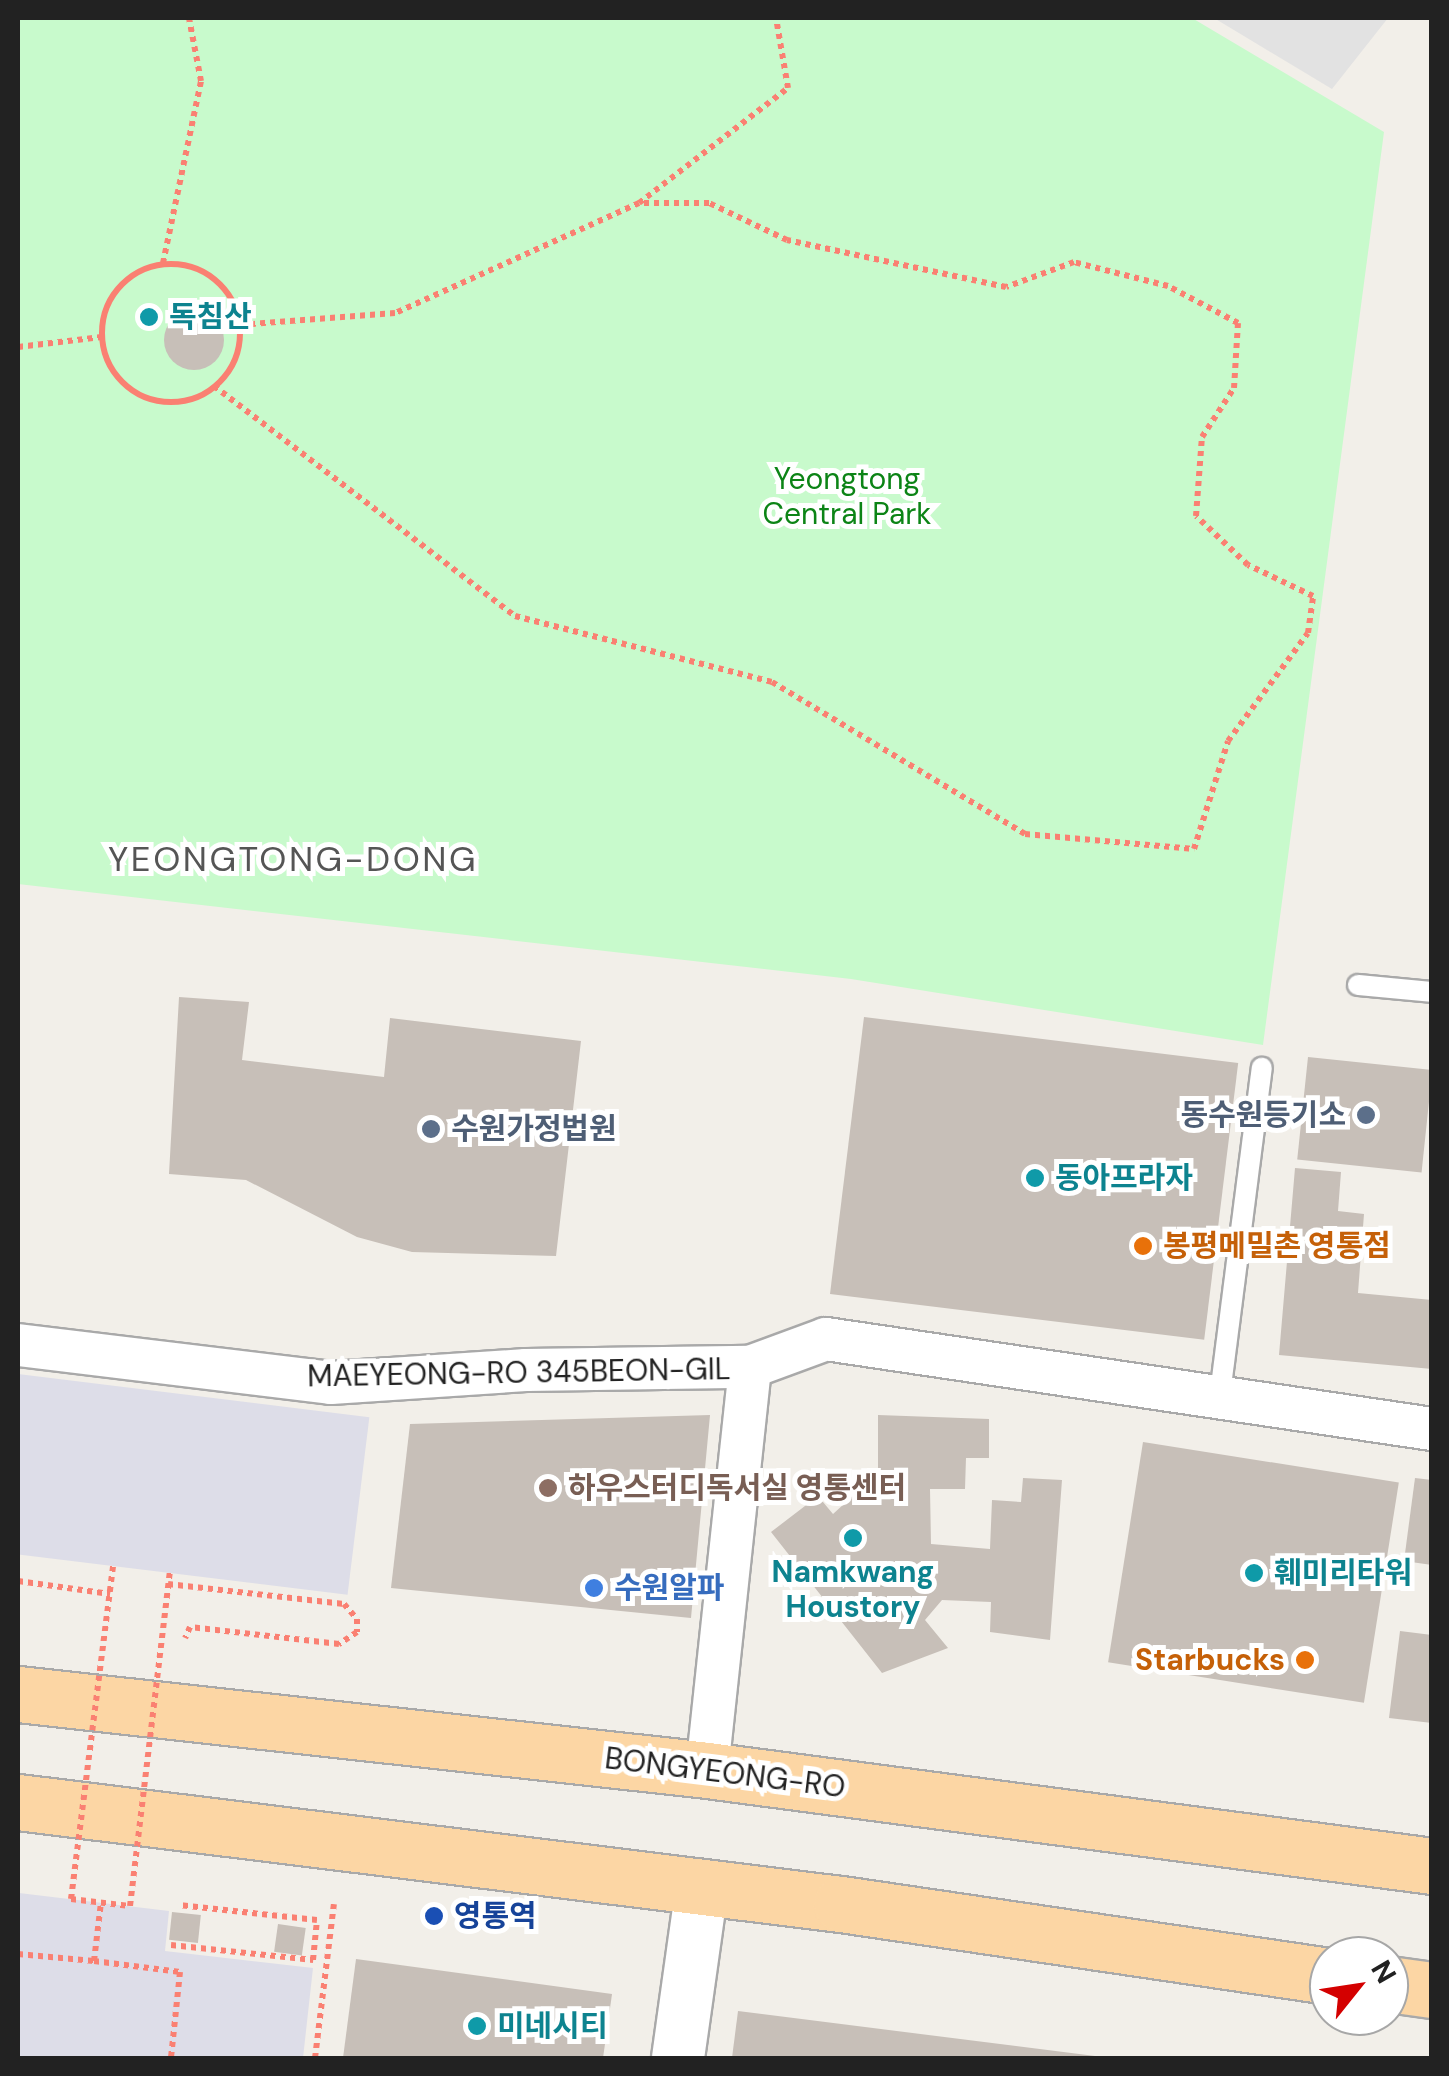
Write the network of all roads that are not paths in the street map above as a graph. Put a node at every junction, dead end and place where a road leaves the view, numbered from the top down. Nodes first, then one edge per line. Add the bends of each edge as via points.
1 (1358, 984) dead end
2 (1432, 992) edge
3 (1262, 1068) dead end
4 (18, 1345) edge
5 (750, 1367) junction
6 (1220, 1394) junction
7 (1432, 1429) edge
8 (18, 1694) edge
9 (708, 1770) junction
10 (18, 1802) edge
11 (1432, 1866) edge
12 (702, 1887) junction
13 (1309, 1973) edge
14 (678, 2058) edge

1 - 2 lane
3 - 6 lane
4 - 5 street, MAEYEONG-RO 345BEON-GIL via 332,1383 526,1370
5 - 6 street, MAEYEONG-RO 345BEON-GIL via 826,1340
5 - 9 street
6 - 7 street, MAEYEONG-RO 345BEON-GIL
8 - 9 main road, BONGYEONG-RO
9 - 11 main road, BONGYEONG-RO
10 - 12 main road
12 - 13 main road
12 - 14 street

